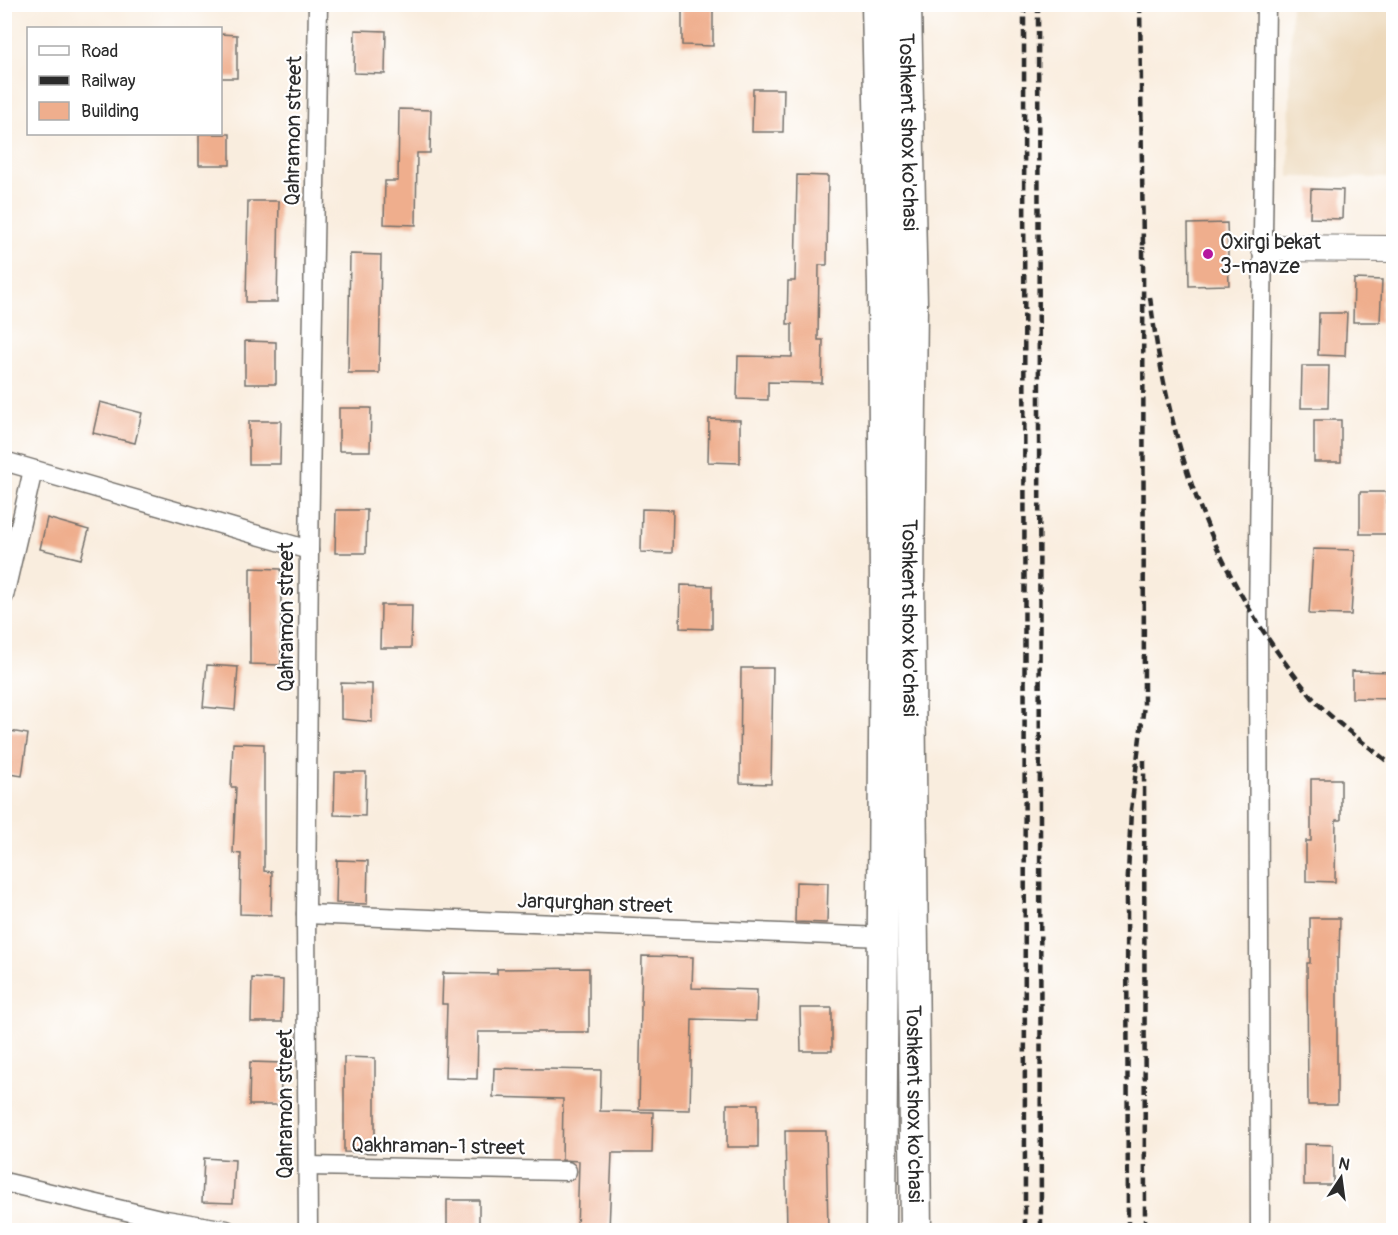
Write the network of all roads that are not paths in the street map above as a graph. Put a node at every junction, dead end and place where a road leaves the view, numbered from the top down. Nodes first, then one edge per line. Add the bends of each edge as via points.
1 (318, 4) edge
2 (877, 4) edge
3 (906, 4) edge
4 (1266, 4) edge
5 (1264, 248) junction
6 (1394, 249) edge
7 (4, 460) edge
8 (33, 470) junction
9 (309, 550) junction
10 (897, 581) junction
11 (4, 596) edge
12 (306, 914) junction
13 (883, 937) junction
14 (309, 1166) junction
15 (567, 1170) dead end
16 (4, 1182) edge
17 (227, 1230) edge
18 (308, 1230) edge
19 (881, 1230) edge
20 (916, 1230) edge
21 (1260, 1230) edge

1 - 9 street, Qahramon street
2 - 10 highway, Toshkent shox ko'chasi
3 - 10 highway, Toshkent shox ko'chasi via 912,305
4 - 5 street
5 - 6 main road
5 - 21 street via 1258,622
7 - 8 street
8 - 9 street
8 - 11 street
9 - 12 street, Qahramon street
10 - 13 highway, Toshkent shox ko'chasi
10 - 20 highway, Toshkent shox ko'chasi
12 - 13 street, Jarqurghan street
12 - 14 street, Qahramon street
13 - 19 highway, Toshkent shox ko'chasi
14 - 15 street, Qakhraman-1 street
14 - 18 street, Qahramon street
16 - 17 street via 160,1219

